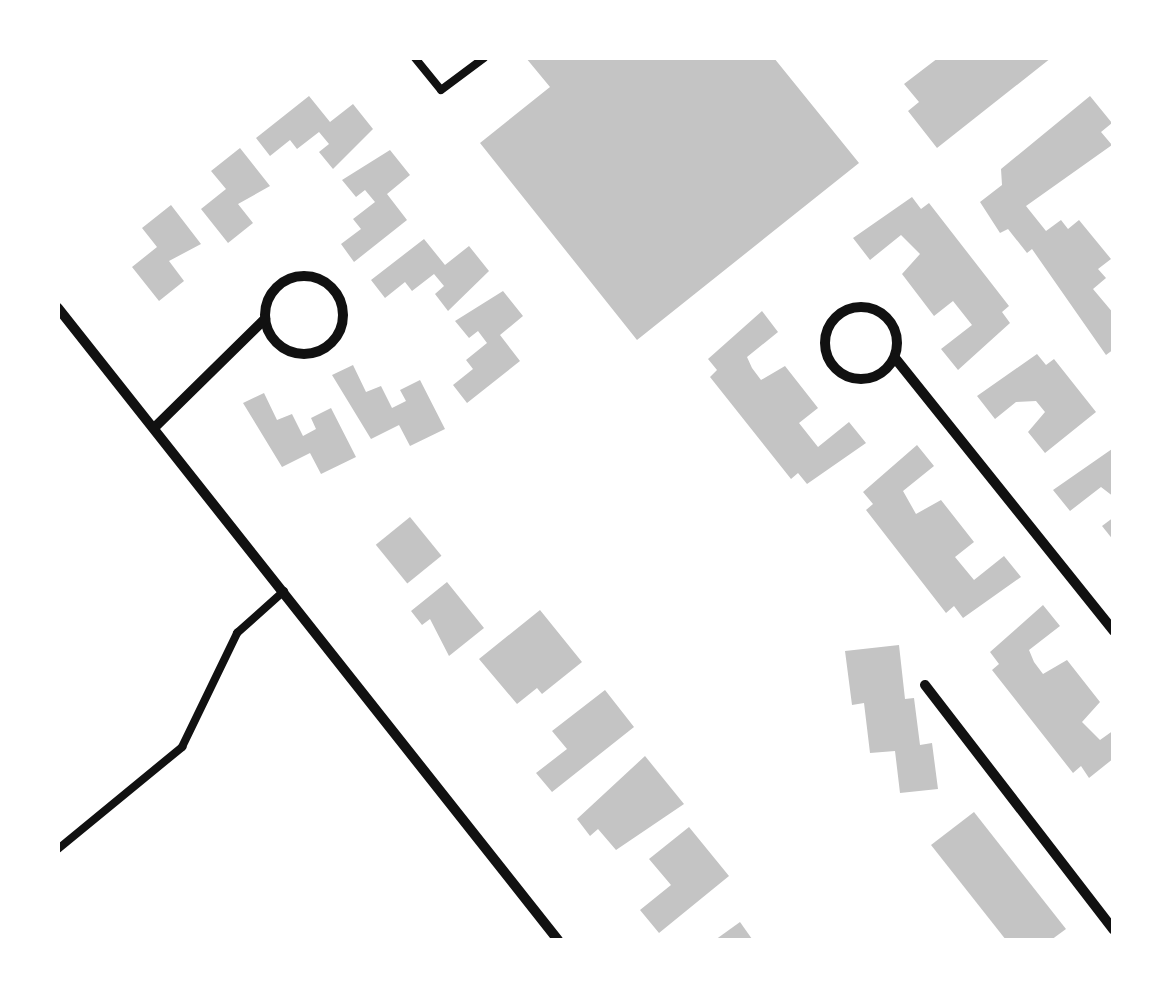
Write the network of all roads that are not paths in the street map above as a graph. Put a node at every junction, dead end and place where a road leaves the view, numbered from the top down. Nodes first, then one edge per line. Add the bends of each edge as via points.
1 (415, 58) edge
2 (484, 58) edge
3 (58, 308) edge
4 (265, 319) junction
5 (895, 358) junction
6 (154, 428) junction
7 (284, 592) junction
8 (1114, 630) edge
9 (925, 686) dead end
10 (58, 850) edge
11 (1114, 930) edge
12 (558, 940) edge

1 - 2 lane via 442,90
3 - 6 street
4 - 4 street via 281,345 309,354 341,330 344,310 328,284 300,276 280,283
4 - 6 street
5 - 5 street via 866,380 847,378 831,366 827,329 856,306 876,309 891,321
5 - 8 street
6 - 7 street
7 - 10 lane via 237,633 182,747
7 - 12 street
9 - 11 street

